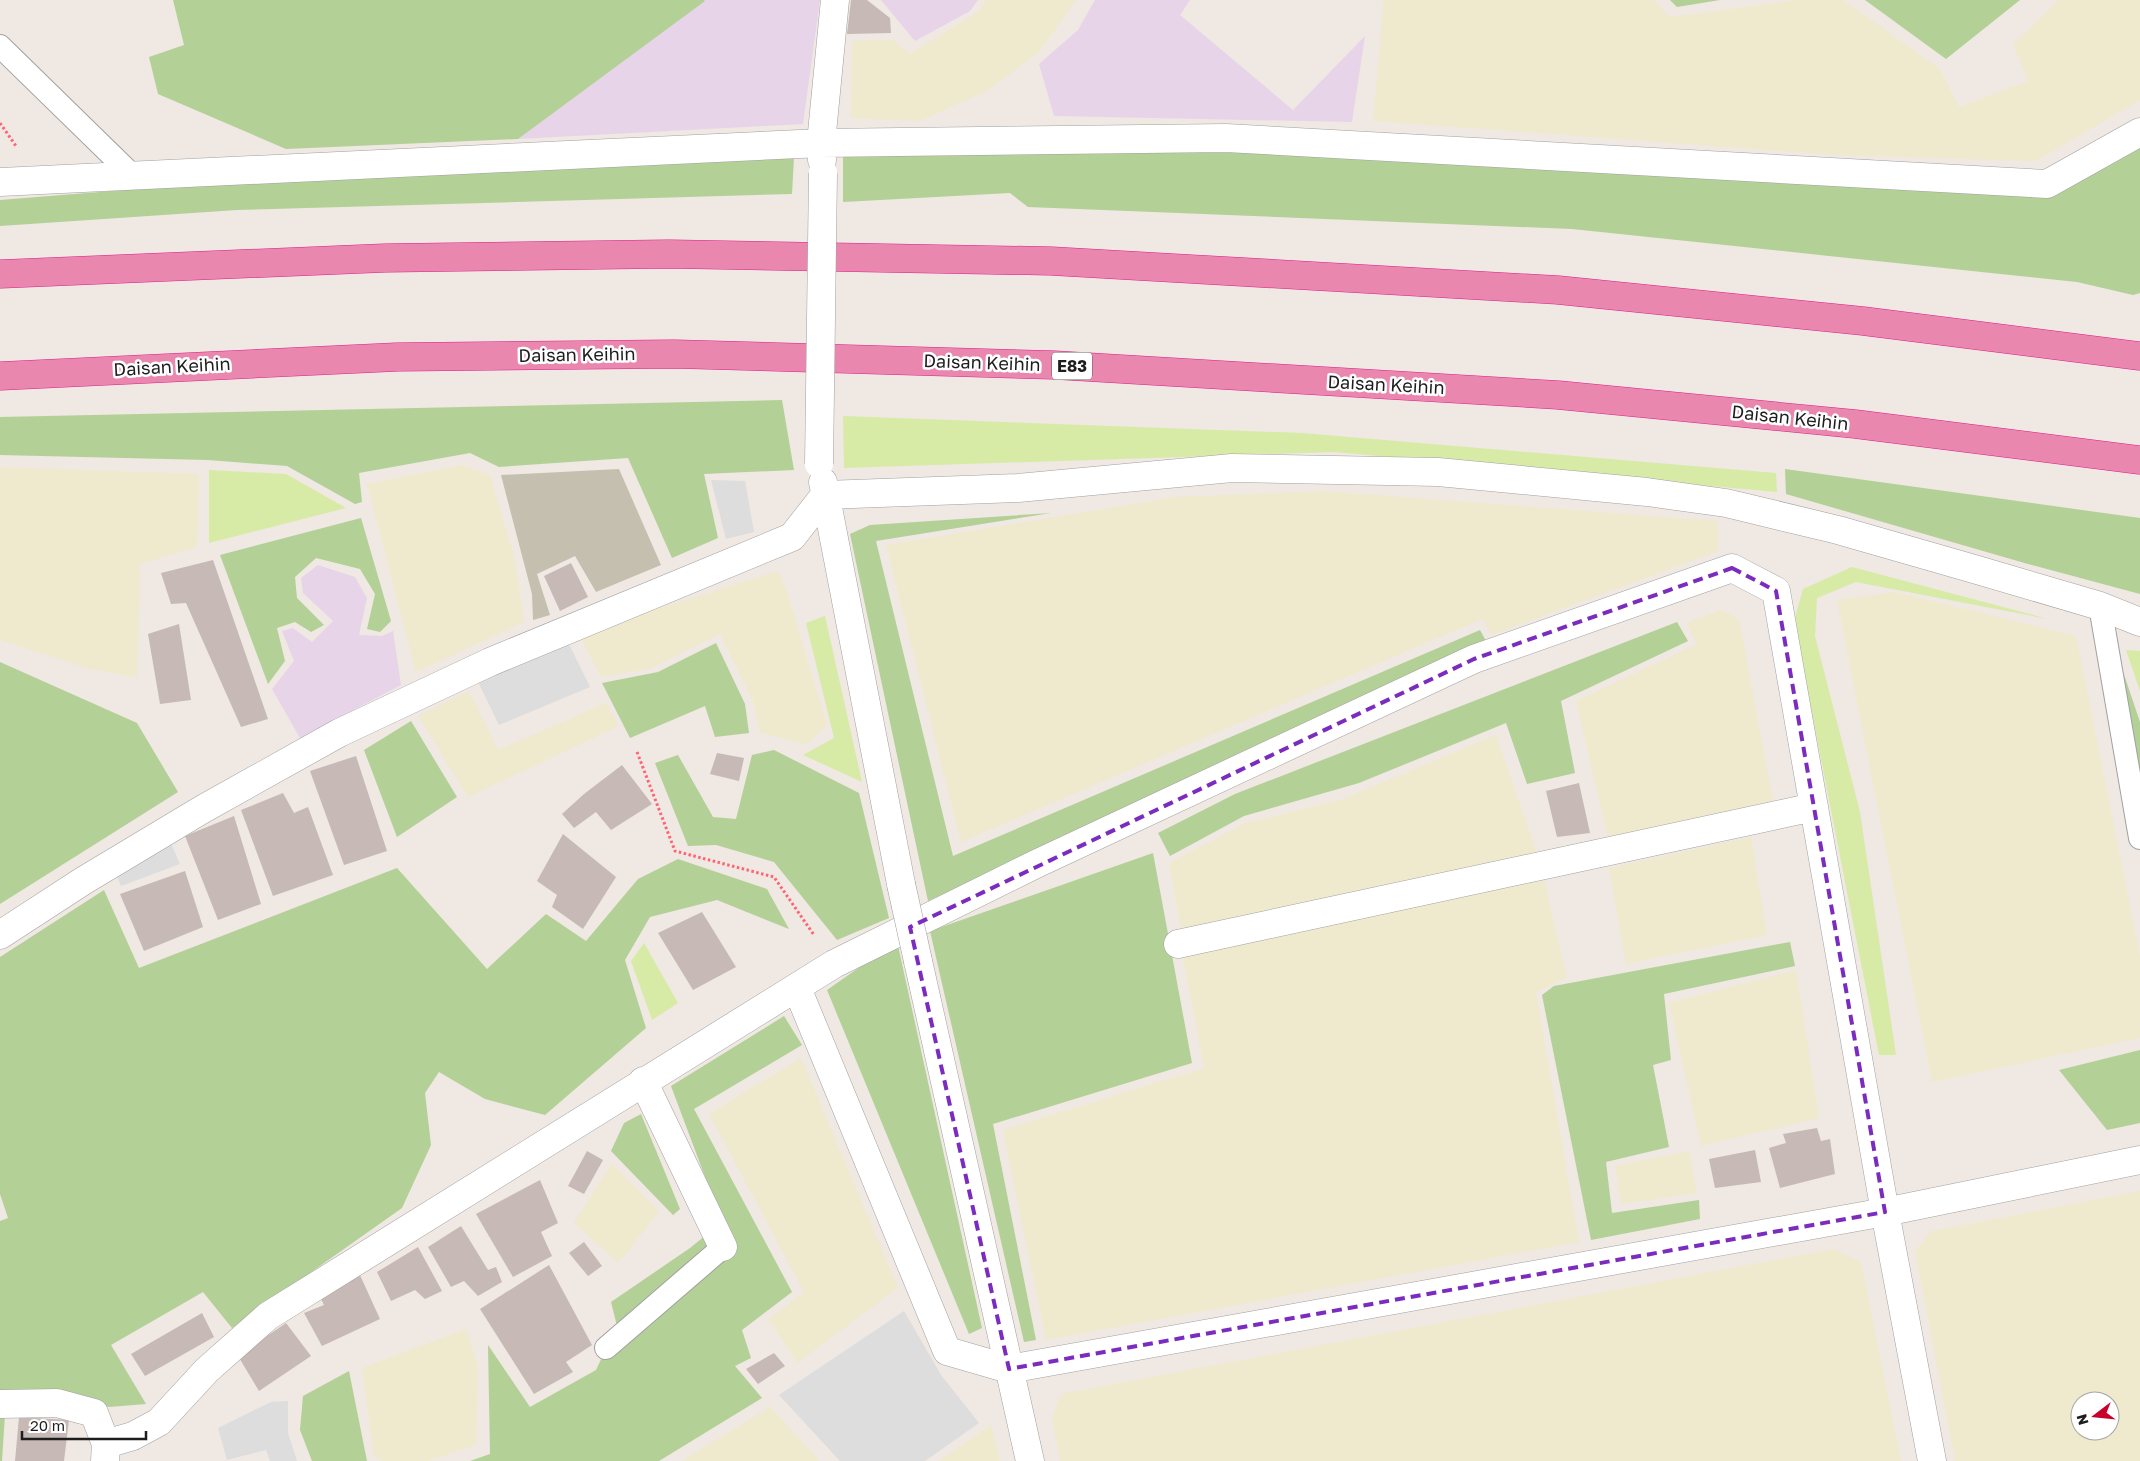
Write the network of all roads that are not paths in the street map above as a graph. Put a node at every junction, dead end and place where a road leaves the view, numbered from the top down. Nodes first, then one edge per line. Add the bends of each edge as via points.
1 (835, 0) edge
2 (0, 46) edge
3 (2140, 132) edge
4 (821, 143) junction
5 (132, 175) junction
6 (0, 182) edge
7 (0, 274) edge
8 (2140, 356) edge
9 (0, 376) edge
10 (2140, 460) edge
11 (825, 495) junction
12 (2100, 606) junction
13 (2140, 622) edge
14 (1814, 807) junction
15 (2140, 838) edge
16 (0, 935) edge
17 (1178, 944) dead end
18 (797, 988) junction
19 (643, 1081) junction
20 (2140, 1160) edge
21 (1885, 1212) junction
22 (723, 1248) joint
23 (606, 1348) dead end
24 (1009, 1369) junction
25 (0, 1404) edge
26 (105, 1452) edge
27 (1030, 1461) edge
28 (1932, 1461) edge

1 - 4 street
2 - 5 lane
3 - 4 street via 2047,184 1226,138
4 - 5 street
4 - 11 street, bridge via 819,464
5 - 6 street
7 - 8 highway via 385,258 571,255 1051,261 1558,290 1863,321
9 - 10 highway, Daisan Keihin / E83 via 397,357 674,354 1054,365 1558,395 1855,424
11 - 12 street via 1018,488 1232,468 1438,472 1647,492 1726,504 1847,533
11 - 16 street via 792,537 490,662 340,733 186,819
11 - 24 street, bridge via 901,884
12 - 13 street
12 - 15 lane
14 - 17 street
14 - 18 street via 1776,591 1732,568 1474,659 1036,864 834,964
14 - 21 street
18 - 19 street
18 - 24 street via 947,1351
19 - 22 street
19 - 26 street via 268,1316 207,1370 159,1422
20 - 21 street
21 - 24 street
21 - 28 street
22 - 23 lane
24 - 27 street
25 - 26 street via 57,1403 94,1413

